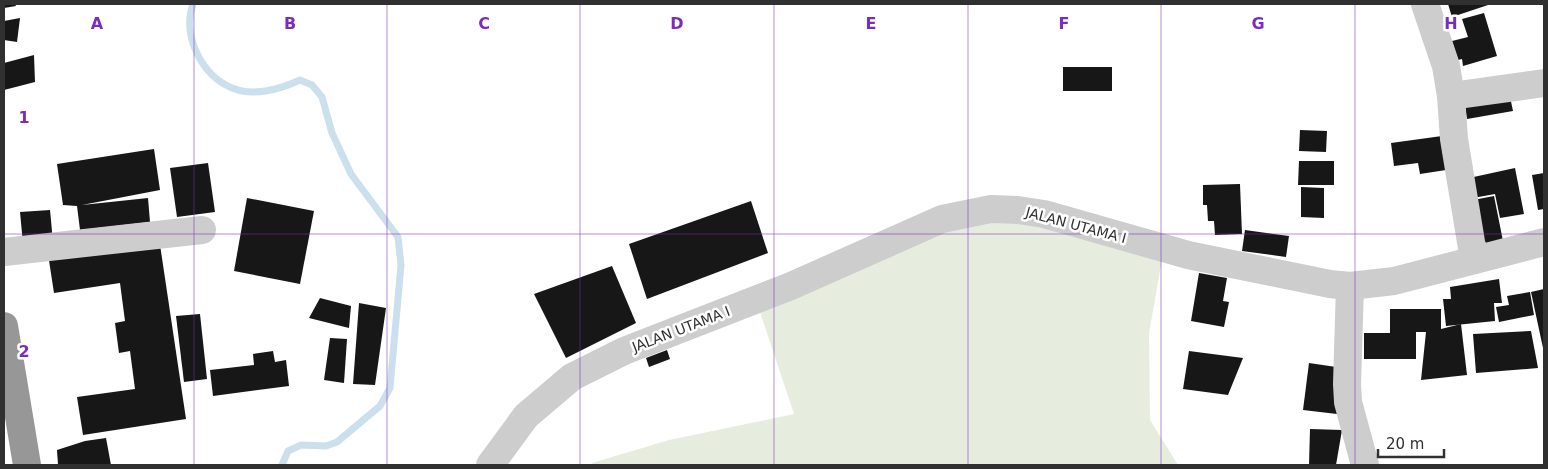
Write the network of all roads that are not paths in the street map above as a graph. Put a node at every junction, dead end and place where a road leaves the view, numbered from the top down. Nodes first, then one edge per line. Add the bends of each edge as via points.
1 (1424, 4) edge
2 (1544, 83) edge
3 (1451, 96) junction
4 (202, 230) dead end
5 (1544, 242) edge
6 (4, 252) edge
7 (1474, 260) junction
8 (1350, 286) junction
9 (4, 326) edge
10 (27, 465) edge
11 (490, 465) edge
12 (1365, 465) edge

1 - 3 street via 1446,66
2 - 3 street
3 - 7 street via 1454,139
4 - 6 street
5 - 7 street, JALAN UTAMA I
7 - 8 street, JALAN UTAMA I via 1394,280
8 - 11 street, JALAN UTAMA I via 1188,255 1044,214 991,209 967,213 942,219 791,286 624,351 579,373 551,392 526,416
8 - 12 street via 1346,384
9 - 10 highway

